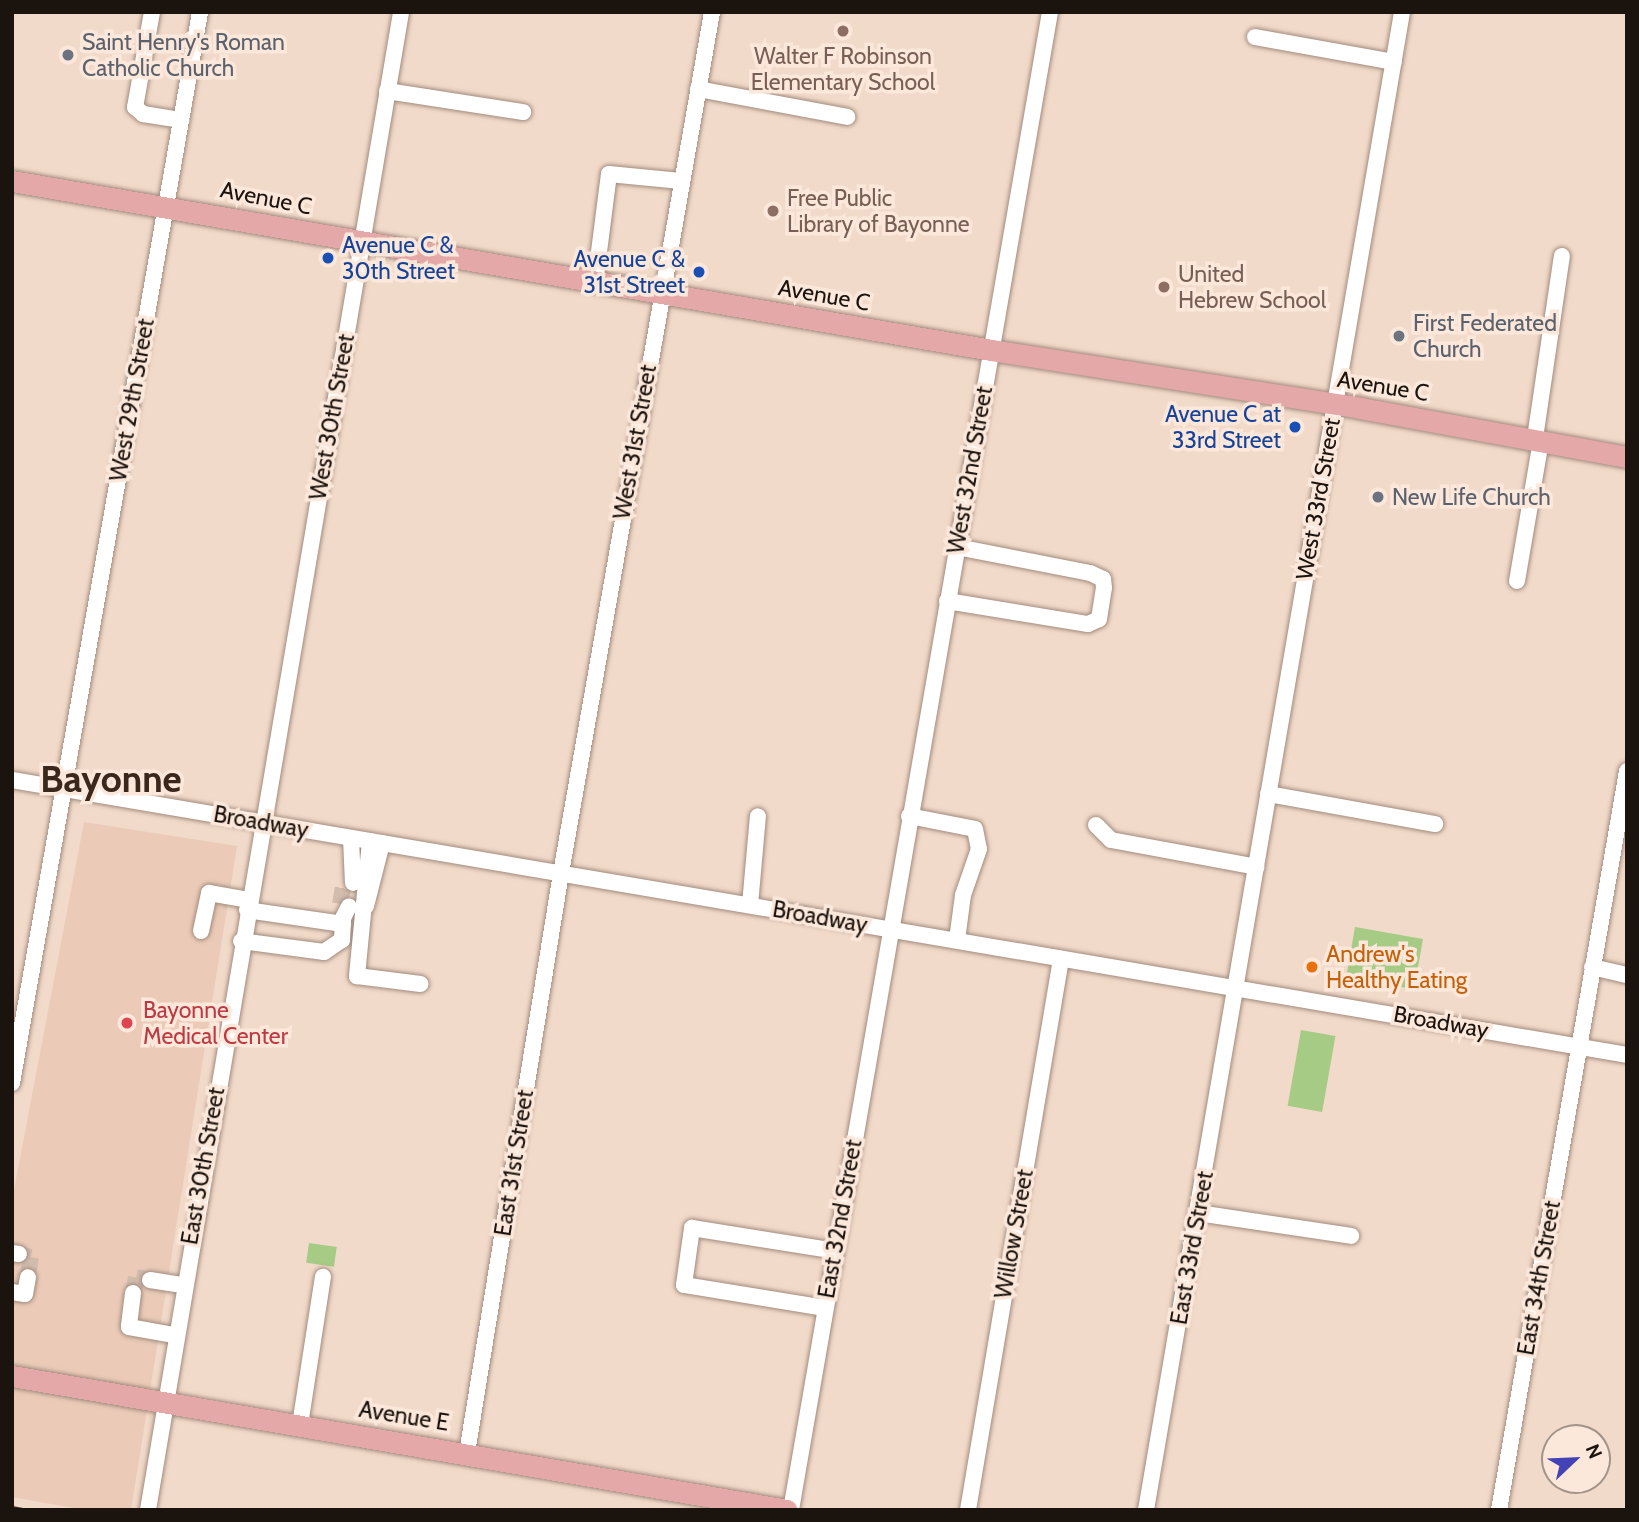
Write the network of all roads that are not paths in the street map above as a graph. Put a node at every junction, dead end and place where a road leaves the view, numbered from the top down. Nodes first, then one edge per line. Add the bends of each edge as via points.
1 (152, 12) edge
2 (200, 12) edge
3 (401, 12) edge
4 (712, 12) edge
5 (1050, 12) edge
6 (1402, 12) edge
7 (1255, 37) dead end
8 (1394, 62) junction
9 (698, 89) junction
10 (387, 91) junction
11 (523, 112) dead end
12 (847, 117) dead end
13 (182, 120) junction
14 (12, 181) edge
15 (681, 181) junction
16 (165, 205) junction
17 (362, 243) junction
18 (1562, 256) dead end
19 (595, 283) junction
20 (660, 294) junction
21 (991, 350) junction
22 (1335, 404) junction
23 (1538, 439) junction
24 (1627, 457) edge
25 (957, 547) junction
26 (1517, 581) dead end
27 (947, 601) junction
28 (1627, 771) edge
29 (12, 780) edge
30 (66, 789) junction
31 (1268, 794) junction
32 (758, 816) dead end
33 (909, 816) junction
34 (262, 822) junction
35 (1435, 824) dead end
36 (1096, 825) dead end
37 (351, 838) junction
38 (376, 842) junction
39 (1257, 867) junction
40 (561, 873) junction
41 (349, 878) tunnel mouth
42 (248, 905) junction
43 (750, 905) junction
44 (348, 912) junction
45 (890, 928) junction
46 (201, 931) dead end
47 (957, 940) junction
48 (242, 941) junction
49 (1061, 959) junction
50 (1592, 967) junction
51 (1627, 975) edge
52 (420, 984) dead end
53 (1238, 987) junction
54 (1579, 1046) junction
55 (1627, 1055) edge
56 (12, 1083) edge
57 (1198, 1213) junction
58 (1351, 1236) dead end
59 (835, 1251) junction
60 (28, 1276) dead end
61 (323, 1277) dead end
62 (150, 1280) dead end
63 (183, 1285) junction
64 (12, 1292) edge
65 (134, 1293) dead end
66 (825, 1308) junction
67 (174, 1335) junction
68 (12, 1376) edge
69 (163, 1402) junction
70 (300, 1425) junction
71 (467, 1453) junction
72 (148, 1510) edge
73 (789, 1510) edge
74 (968, 1510) edge
75 (1146, 1510) edge
76 (1499, 1510) edge

1 - 13 street via 135,107 143,114
2 - 13 street, West 29th Street
3 - 10 street, West 30th Street
4 - 9 street, West 31st Street
5 - 21 street, West 32nd Street
6 - 8 street, West 33rd Street
7 - 8 street
8 - 22 street, West 33rd Street
9 - 12 street
9 - 15 street, West 31st Street
10 - 11 street
10 - 17 street, West 30th Street
13 - 16 street, West 29th Street
14 - 16 main road, Avenue C
15 - 19 street via 609,174
15 - 20 street, West 31st Street
16 - 17 main road, Avenue C
16 - 30 street, West 29th Street
17 - 19 main road, Avenue C
17 - 34 street, West 30th Street
18 - 23 street
19 - 20 main road, Avenue C
20 - 21 main road, Avenue C
20 - 40 street, West 31st Street
21 - 22 main road, Avenue C
21 - 25 street, West 32nd Street
22 - 23 main road, Avenue C
22 - 31 street, West 33rd Street
23 - 24 main road, Avenue C
23 - 26 street
25 - 27 street, West 32nd Street
25 - 27 street via 1103,579 1099,619 1087,624
27 - 33 street, West 32nd Street
28 - 50 street, East 34th Street
29 - 30 street, Broadway
30 - 34 street, Broadway
30 - 56 street, West 29th Street
31 - 35 street
31 - 39 street, West 33rd Street
32 - 43 street
33 - 45 street, West 32nd Street
33 - 47 street via 975,829 979,849 962,900
34 - 37 street, Broadway
34 - 42 street, East 30th Street
36 - 39 street via 1111,840
37 - 38 street, Broadway
37 - 41 street
38 - 40 street, Broadway
38 - 44 street via 361,899
39 - 53 street, West 33rd Street
40 - 43 street, Broadway
40 - 71 street, East 31st Street
42 - 44 street
42 - 46 street via 209,893
42 - 48 street, East 30th Street
43 - 45 street, Broadway
44 - 48 street via 342,940 324,952
44 - 52 street via 357,976
45 - 47 street, Broadway
45 - 59 street, East 32nd Street
47 - 49 street, Broadway
48 - 63 street, East 30th Street
49 - 53 street, Broadway
49 - 74 street, Willow Street
50 - 51 street
50 - 54 street, East 34th Street
53 - 54 street, Broadway
53 - 57 street, East 33rd Street
54 - 55 street, Broadway
54 - 76 street, East 34th Street
57 - 58 street
57 - 75 street, East 33rd Street
59 - 66 street, East 32nd Street
59 - 66 street via 692,1228 684,1285
60 - 64 street via 25,1294
61 - 70 street
62 - 63 street
63 - 67 street, East 30th Street
65 - 67 street via 129,1327
66 - 73 street, East 32nd Street
67 - 69 street, East 30th Street
68 - 69 main road, Avenue E
69 - 70 main road, Avenue E
69 - 72 street, East 30th Street
70 - 71 main road, Avenue E
71 - 73 main road, Avenue E

